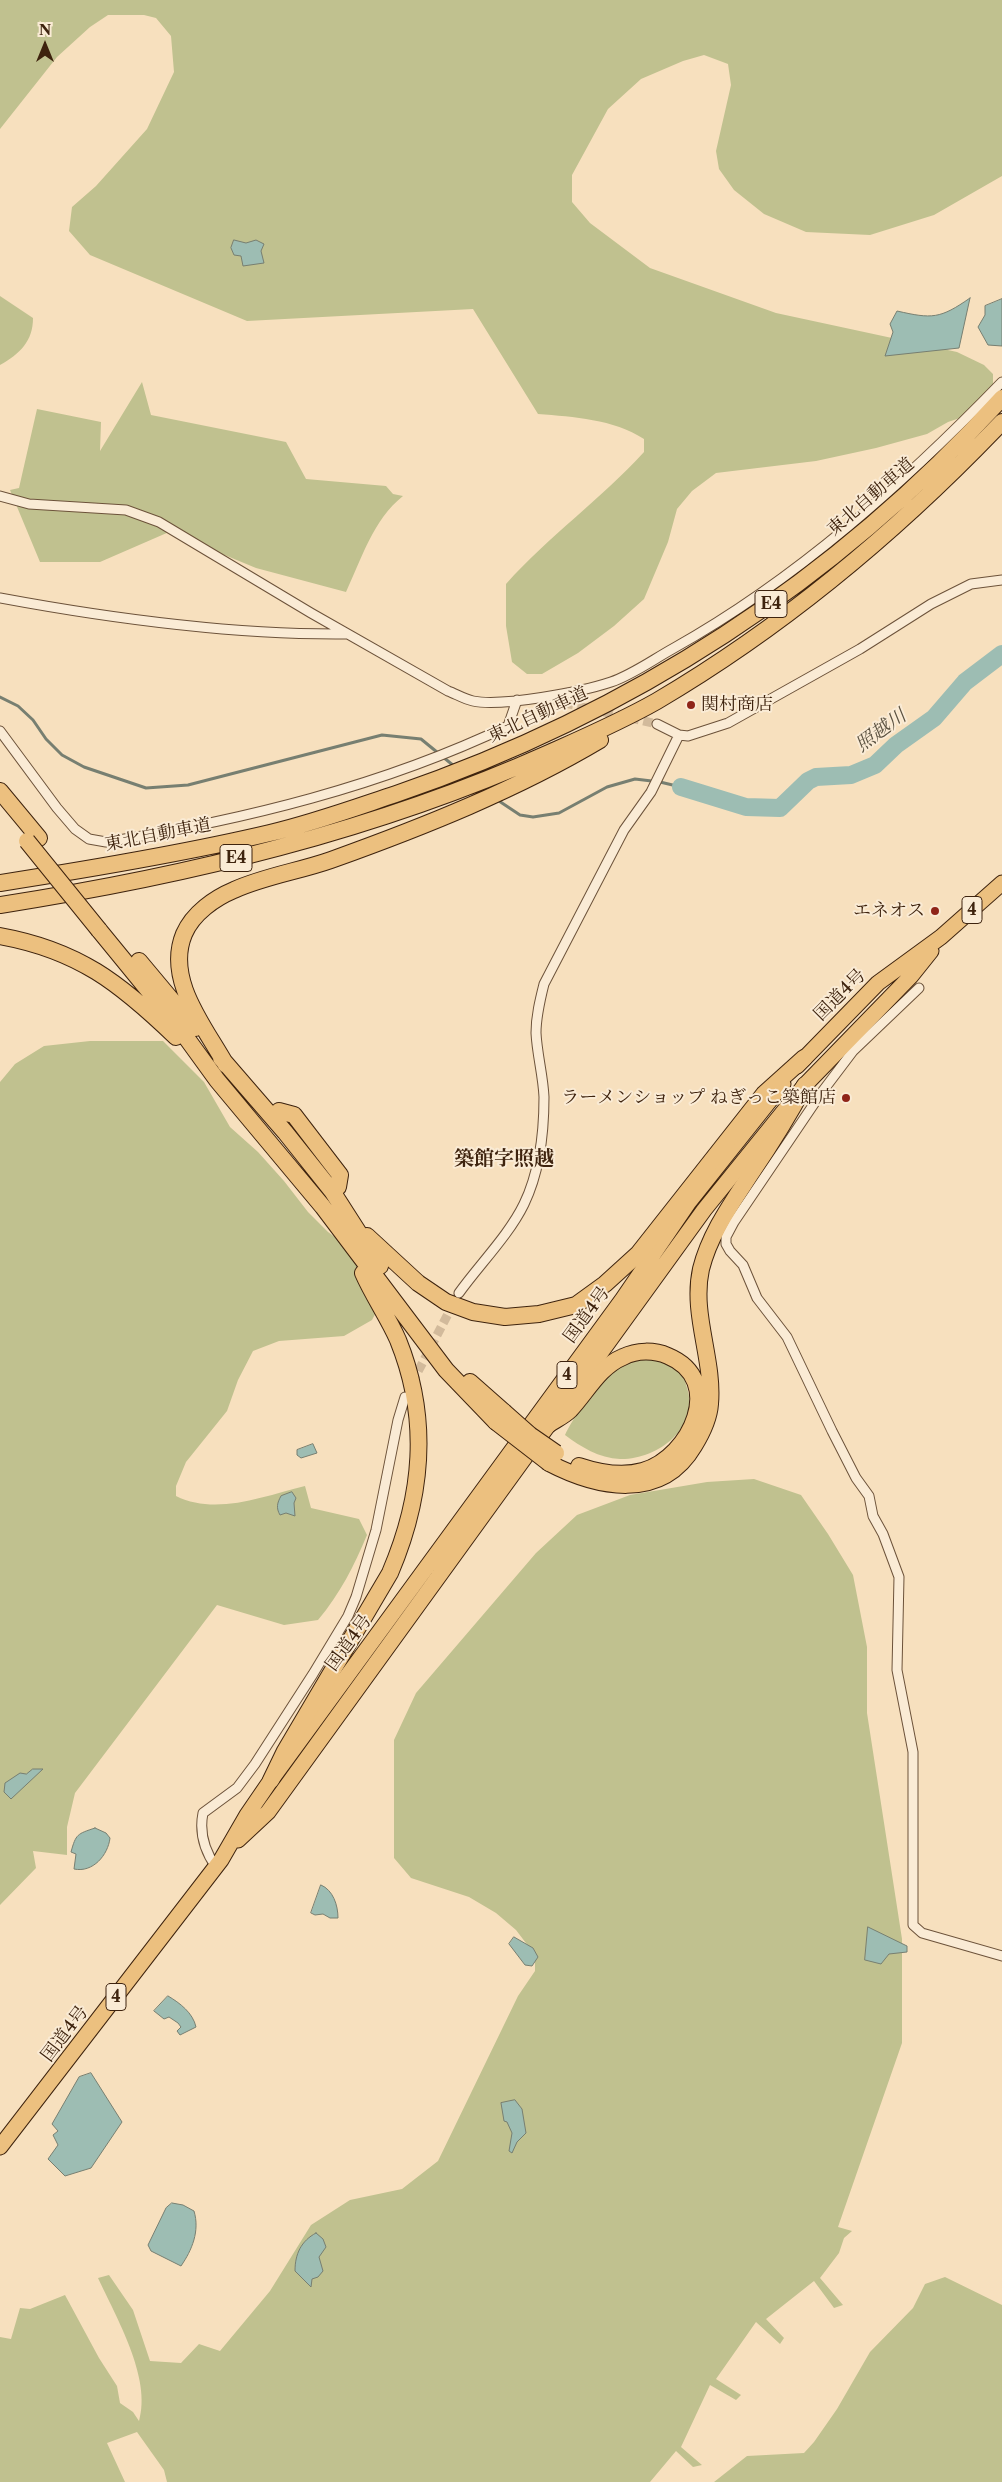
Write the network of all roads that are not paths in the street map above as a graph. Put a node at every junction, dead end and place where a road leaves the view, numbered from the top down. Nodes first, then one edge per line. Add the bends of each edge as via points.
1 (1002, 382) edge
2 (1002, 398) edge
3 (1002, 422) edge
4 (0, 496) edge
5 (1002, 580) edge
6 (0, 598) edge
7 (347, 634) junction
8 (517, 700) junction
9 (657, 724) tunnel mouth
10 (0, 731) edge
11 (679, 735) junction
12 (521, 773) junction
13 (0, 790) edge
14 (0, 807) edge
15 (33, 839) junction
16 (0, 883) edge
17 (1002, 883) edge
18 (0, 905) edge
19 (104, 928) junction
20 (0, 936) edge
21 (941, 937) junction
22 (919, 988) dead end
23 (843, 1018) junction
24 (861, 1034) junction
25 (804, 1058) junction
26 (226, 1065) junction
27 (218, 1080) junction
28 (805, 1085) junction
29 (259, 1102) junction
30 (339, 1194) junction
31 (351, 1227) junction
32 (460, 1293) tunnel mouth
33 (404, 1397) dead end
34 (548, 1425) junction
35 (553, 1458) junction
36 (271, 1780) junction
37 (231, 1846) junction
38 (216, 1867) junction
39 (1002, 1956) edge
40 (0, 2147) edge

1 - 8 street via 951,435 862,515 798,567 696,635 612,682
2 - 16 highway, 東北自動車道 / E4 via 895,504 811,574 683,662 612,703 543,737 450,776 272,832 111,866
3 - 12 highway, 東北自動車道 / E4 via 927,498 868,551 772,627 656,706 579,752
4 - 7 street via 29,504 126,510 159,522
5 - 11 street via 971,584 931,604 860,649 728,723 698,734
6 - 7 street via 218,629
7 - 8 street via 448,691 472,701 497,703
8 - 10 street via 508,726 429,761 247,815 106,842 89,839 75,829
9 - 11 street
11 - 32 street via 651,792 624,830 544,984 536,1034 544,1095 543,1123 533,1181 523,1206
12 - 18 highway, E4 via 303,842 193,869
12 - 26 highway via 476,802 396,837 234,890 204,907 184,933 180,955 182,979 191,1006
13 - 15 highway
14 - 15 highway
15 - 19 highway
17 - 21 highway, 国道4号 / 4
19 - 26 highway
19 - 27 highway
20 - 27 highway via 53,950 93,968 167,1028
21 - 23 highway, 国道4号 / 4 via 878,983
21 - 24 highway, 国道4号 / 4
22 - 24 street
23 - 24 street
23 - 25 highway, 国道4号 / 4
24 - 28 highway, 国道4号 / 4
24 - 39 street via 853,1051 757,1186 734,1222 726,1244 743,1265 757,1298 787,1336 856,1478 870,1496 873,1516 899,1577 897,1670 913,1752 913,1925 922,1933
25 - 31 highway via 764,1094 638,1254 576,1305 539,1314 505,1317 473,1312 446,1302 418,1283
25 - 36 highway, 国道4号 / 4 via 689,1202 622,1300
26 - 29 highway
27 - 31 highway via 332,1220
28 - 34 highway, 国道4号 / 4 via 704,1210
28 - 35 highway via 787,1119 712,1235 701,1270 701,1325 710,1375 710,1406 704,1430 691,1452 659,1478 622,1485 598,1483 570,1474
29 - 30 highway
29 - 30 highway via 279,1111
30 - 31 highway
31 - 35 highway, bridge via 446,1370
31 - 36 highway via 405,1359 417,1416 417,1481 407,1528 390,1574 284,1751
33 - 38 street via 376,1530 348,1616 256,1764 237,1788 203,1813 200,1827 206,1853
34 - 35 highway via 568,1412 602,1370 623,1357 640,1352 658,1352 677,1360 690,1374 697,1390 696,1420 682,1444 663,1462 644,1471 612,1474
34 - 37 highway, 国道4号 / 4 via 268,1812
36 - 37 highway, 国道4号 / 4 via 247,1814
37 - 38 highway, 国道4号 / 4
38 - 40 highway, 国道4号 / 4

